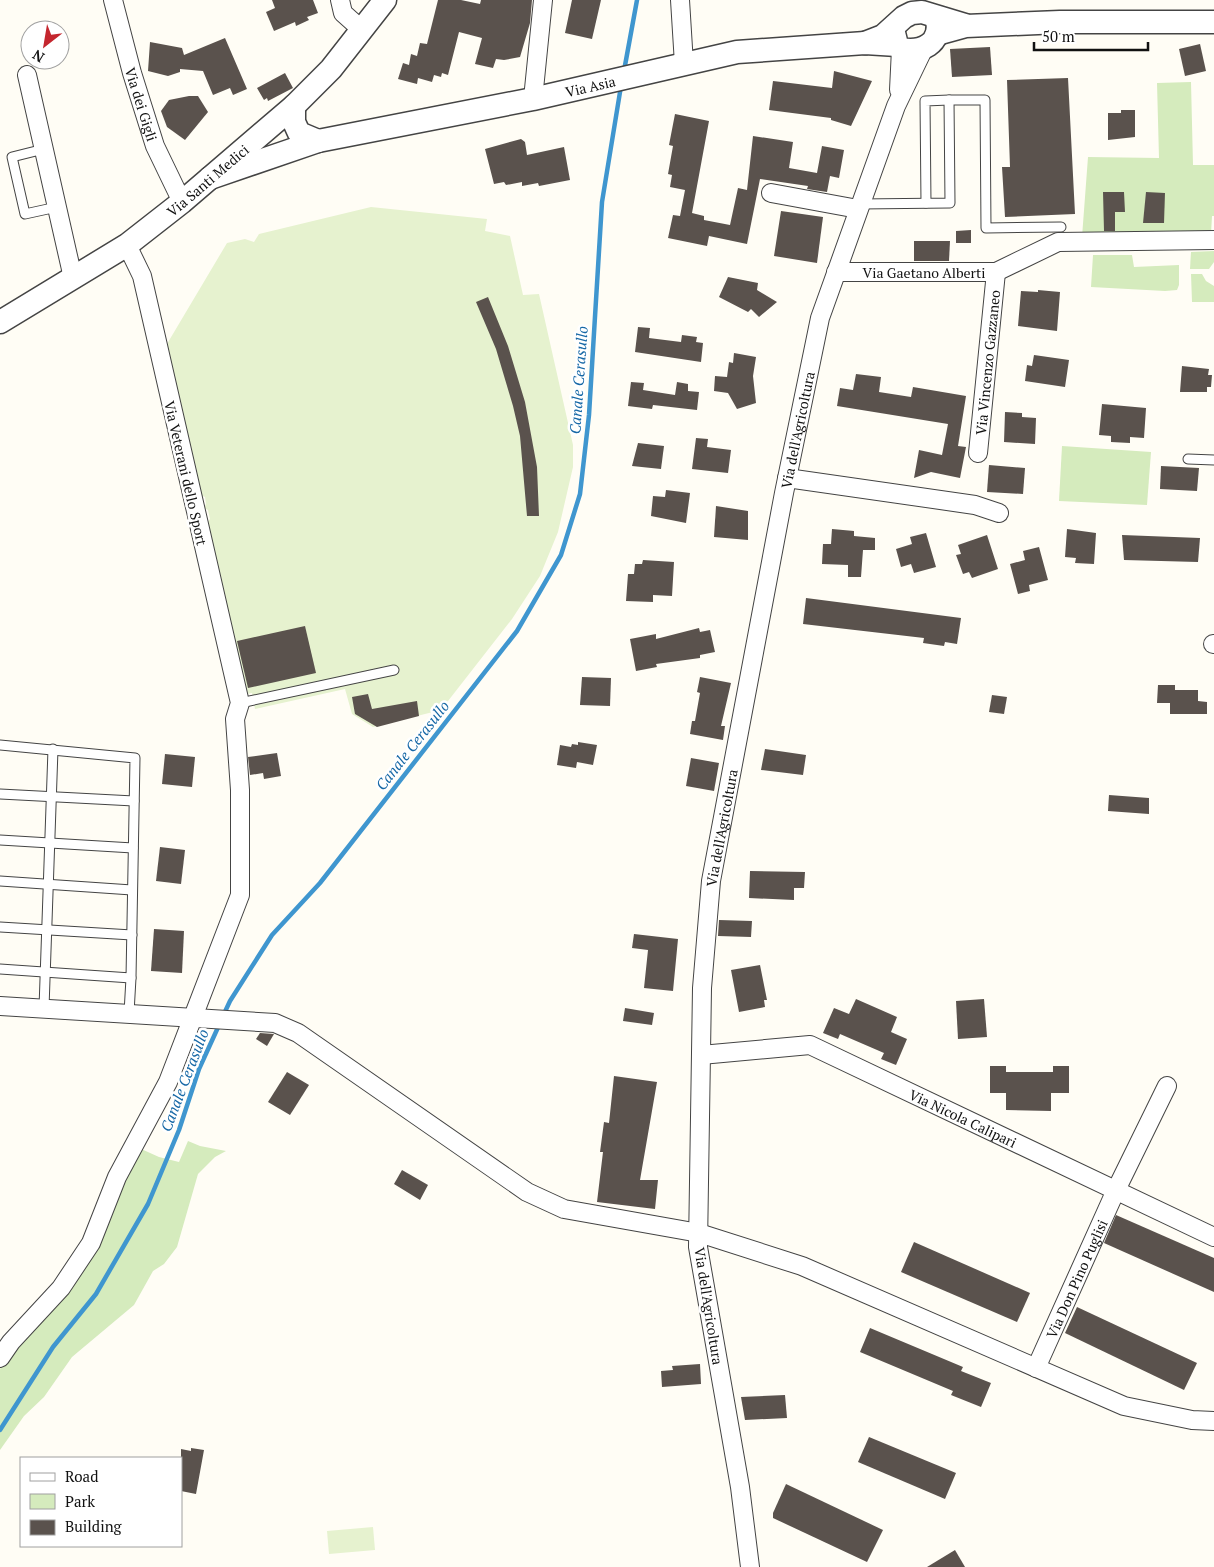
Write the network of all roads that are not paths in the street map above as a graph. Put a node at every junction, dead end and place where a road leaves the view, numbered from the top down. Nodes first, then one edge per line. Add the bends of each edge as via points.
1 (113, 0) edge
2 (340, 0) edge
3 (385, 0) edge
4 (543, 0) edge
5 (680, 0) edge
6 (1214, 22) edge
7 (916, 25) edge
8 (362, 30) junction
9 (684, 64) junction
10 (26, 75) dead end
11 (533, 99) junction
12 (949, 100) junction
13 (294, 106) junction
14 (262, 133) junction
15 (318, 141) junction
16 (44, 150) junction
17 (277, 156) junction
18 (210, 178) junction
19 (771, 193) dead end
20 (182, 202) junction
21 (926, 203) junction
22 (859, 206) junction
23 (57, 207) junction
24 (1061, 227) dead end
25 (1214, 240) edge
26 (126, 245) junction
27 (836, 272) junction
28 (996, 272) junction
29 (73, 278) junction
30 (0, 322) edge
31 (978, 453) dead end
32 (1188, 459) dead end
33 (1214, 460) edge
34 (788, 478) junction
35 (999, 513) dead end
36 (394, 670) dead end
37 (240, 703) junction
38 (0, 745) edge
39 (53, 749) junction
40 (0, 794) edge
41 (52, 796) junction
42 (134, 801) junction
43 (0, 840) edge
44 (50, 843) junction
45 (133, 848) junction
46 (0, 881) edge
47 (49, 884) junction
48 (132, 890) junction
49 (0, 926) edge
50 (47, 930) junction
51 (132, 935) junction
52 (0, 969) edge
53 (45, 973) junction
54 (131, 978) junction
55 (0, 1006) edge
56 (44, 1008) junction
57 (129, 1013) junction
58 (192, 1017) junction
59 (701, 1055) junction
60 (1167, 1086) dead end
61 (1116, 1190) junction
62 (698, 1234) junction
63 (1214, 1237) edge
64 (0, 1358) edge
65 (1036, 1368) junction
66 (1214, 1421) edge
67 (750, 1567) edge

1 - 20 street, Via dei Gigli via 155,146
2 - 8 street via 343,13
3 - 8 street, Via Santi Medici
4 - 11 street
5 - 9 street
6 - 7 street
7 - 9 street, Via Asia via 865,43 737,52
7 - 22 street, Via dell'Agricoltura via 896,106
8 - 13 street, Via Santi Medici via 331,69
9 - 11 street, Via Asia
10 - 16 street
11 - 15 street, Via Asia
12 - 21 lane via 925,101
12 - 21 lane via 950,203
12 - 24 lane via 985,100 986,228
13 - 14 street, Via Santi Medici
13 - 15 street via 294,122 299,133
14 - 15 street, Via Asia via 284,140
14 - 17 street via 262,144
14 - 18 street, Via Santi Medici
15 - 17 street, Via Asia
16 - 23 street
16 - 23 lane via 12,157 25,214
17 - 18 street, Via Asia
18 - 20 street, Via Santi Medici
19 - 22 street
20 - 26 street, Via Santi Medici
21 - 22 lane
22 - 27 street, Via dell'Agricoltura
23 - 29 street
25 - 28 street, Via Gaetano Alberti via 1058,242
26 - 29 street, Via Santi Medici
26 - 37 street, Via Veterani dello Sport via 142,276
27 - 28 street, Via Gaetano Alberti
27 - 34 street, Via dell'Agricoltura via 820,318
28 - 31 street, Via Vincenzo Gazzaneo
29 - 30 street, Via Santi Medici
32 - 33 lane
34 - 35 street via 975,505
34 - 59 street, Via dell'Agricoltura via 711,881 702,988
36 - 37 lane
37 - 58 street via 235,719 240,790 240,896
38 - 39 lane
39 - 41 lane
39 - 42 lane via 135,758
40 - 41 lane
41 - 42 lane
41 - 44 lane
42 - 45 lane
43 - 44 lane
44 - 45 lane
44 - 47 lane
45 - 48 lane
46 - 47 lane
47 - 48 lane
47 - 50 lane
48 - 51 lane
49 - 50 lane
50 - 51 lane
50 - 53 lane
51 - 54 lane
52 - 53 lane
53 - 54 lane
53 - 56 lane
54 - 57 lane
55 - 56 street
56 - 57 street
57 - 58 street
58 - 62 street via 276,1023 298,1033 527,1192 564,1209
58 - 64 street via 168,1082 117,1177 90,1243 61,1288
59 - 61 street, Via Nicola Calipari via 810,1046
59 - 62 street, Via dell'Agricoltura
60 - 61 street, Via Don Pino Puglisi
61 - 63 street, Via Nicola Calipari
61 - 65 street, Via Don Pino Puglisi
62 - 65 street via 802,1266
62 - 67 street, Via dell'Agricoltura
65 - 66 street via 1124,1406 1192,1420

